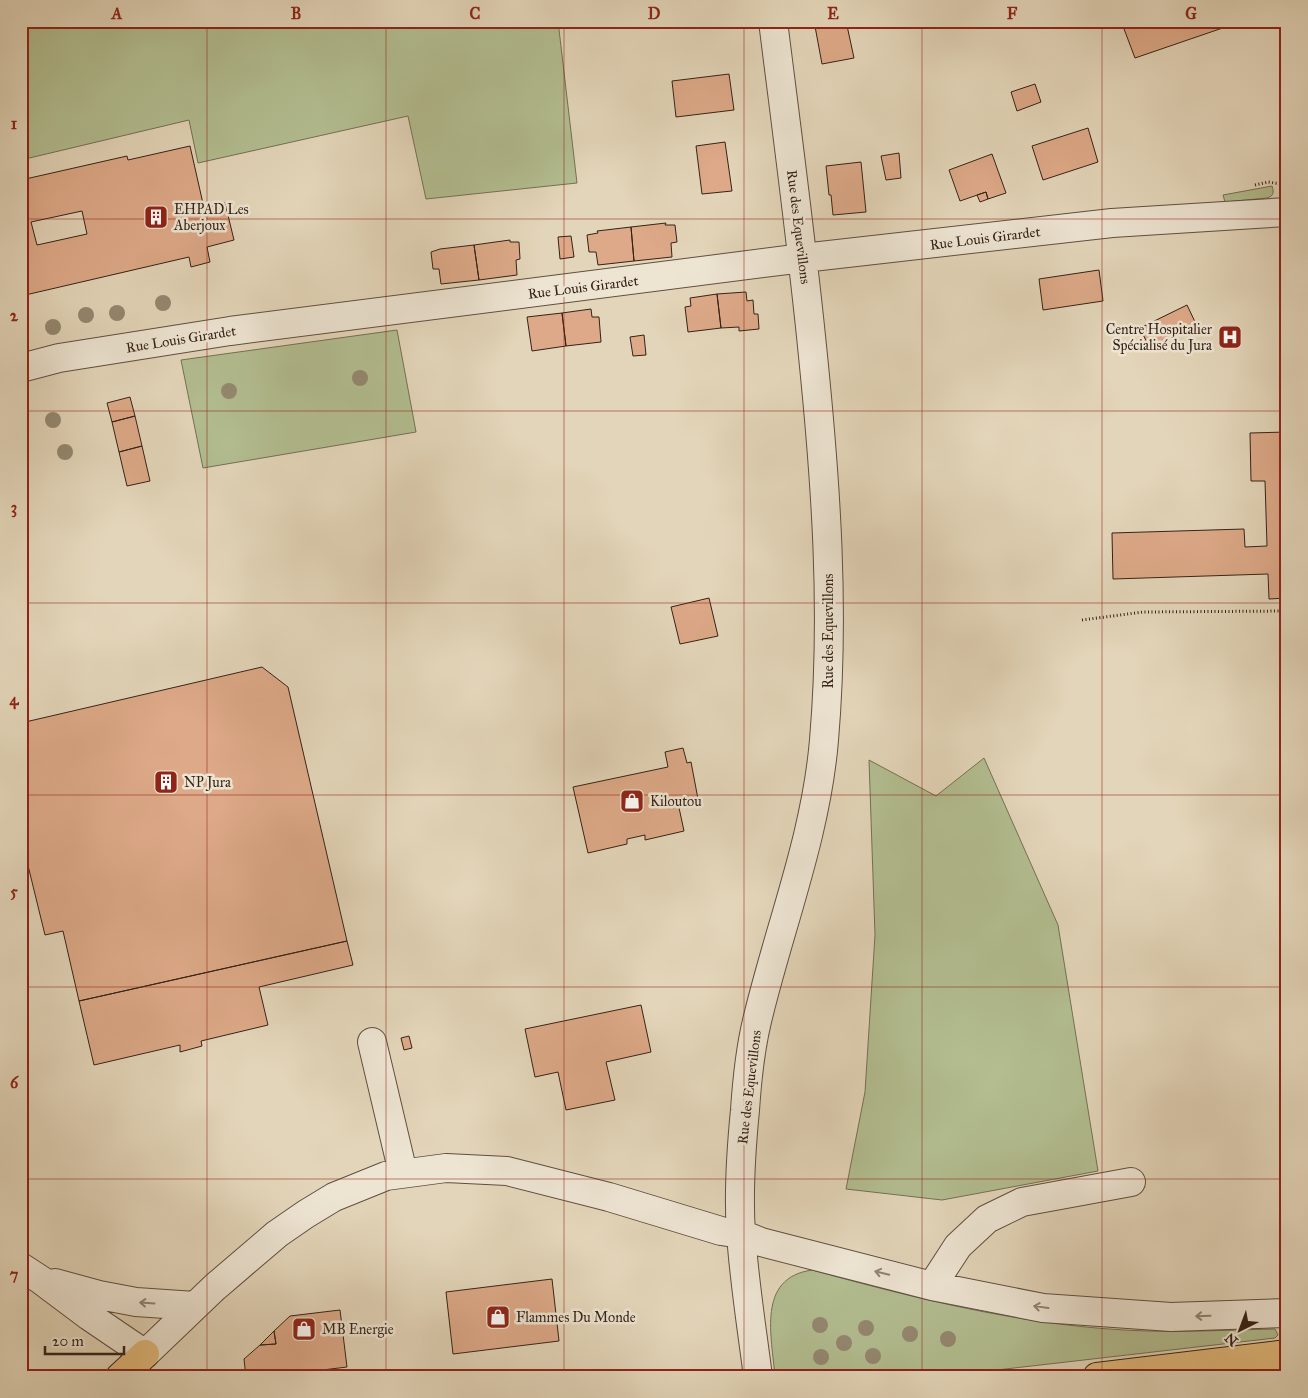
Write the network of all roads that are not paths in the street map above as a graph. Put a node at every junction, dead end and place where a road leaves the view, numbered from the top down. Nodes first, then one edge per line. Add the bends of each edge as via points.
1 (773, 21) edge
2 (1287, 212) edge
3 (803, 258) junction
4 (21, 368) edge
5 (372, 1042) dead end
6 (403, 1173) junction
7 (1131, 1182) dead end
8 (741, 1234) junction
9 (31, 1273) edge
10 (932, 1286) junction
11 (195, 1306) junction
12 (1287, 1313) edge
13 (145, 1354) junction
14 (1287, 1354) edge
15 (120, 1377) edge
16 (758, 1377) edge
17 (1097, 1377) edge

1 - 3 street, Rue des Equevillons
2 - 3 street, Rue Louis Girardet via 1112,223
3 - 4 street, Rue Louis Girardet via 230,331 59,358
3 - 8 street, Rue des Equevillons via 826,512 828,692 824,746 805,846 757,1022 749,1067 740,1162
5 - 6 street
6 - 8 street via 446,1168 507,1171
6 - 11 street via 360,1186 306,1214
7 - 10 street via 1022,1202 987,1219 958,1246
10 -> 8 street
8 - 16 street, Rue des Equevillons
11 -> 9 street via 136,1302 99,1295
9 - 13 street
12 -> 10 street via 1171,1316 1043,1308
11 - 13 street
13 - 15 main road
14 - 17 main road

